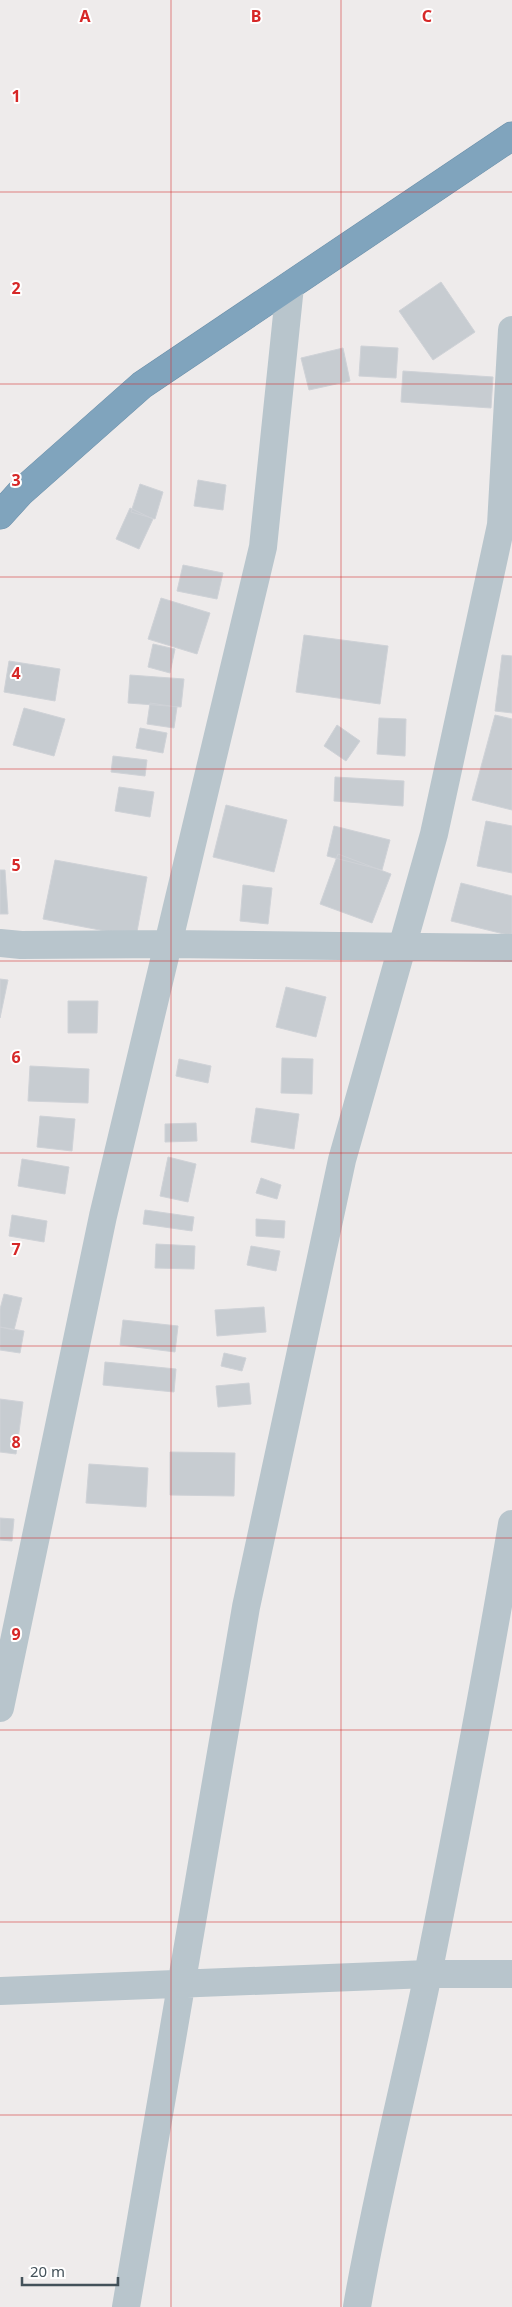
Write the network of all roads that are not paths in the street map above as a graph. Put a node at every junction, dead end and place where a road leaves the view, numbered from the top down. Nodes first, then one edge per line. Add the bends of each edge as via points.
1 (512, 136) edge
2 (290, 286) junction
3 (512, 330) edge
4 (0, 515) edge
5 (0, 943) edge
6 (169, 944) junction
7 (402, 947) junction
8 (512, 948) edge
9 (512, 1524) edge
10 (0, 1708) edge
11 (428, 1974) junction
12 (512, 1974) edge
13 (182, 1984) junction
14 (0, 1992) edge
15 (126, 2307) edge
16 (357, 2307) edge

1 - 2 highway
2 - 4 highway via 142,384 20,493
2 - 6 street via 263,547
3 - 7 street via 501,525 434,834
5 - 6 street
6 - 7 street
6 - 10 street via 103,1216
7 - 8 street
7 - 13 street via 342,1160 246,1607
9 - 11 street
11 - 12 street
11 - 13 street
11 - 16 street
13 - 14 street
13 - 15 street

